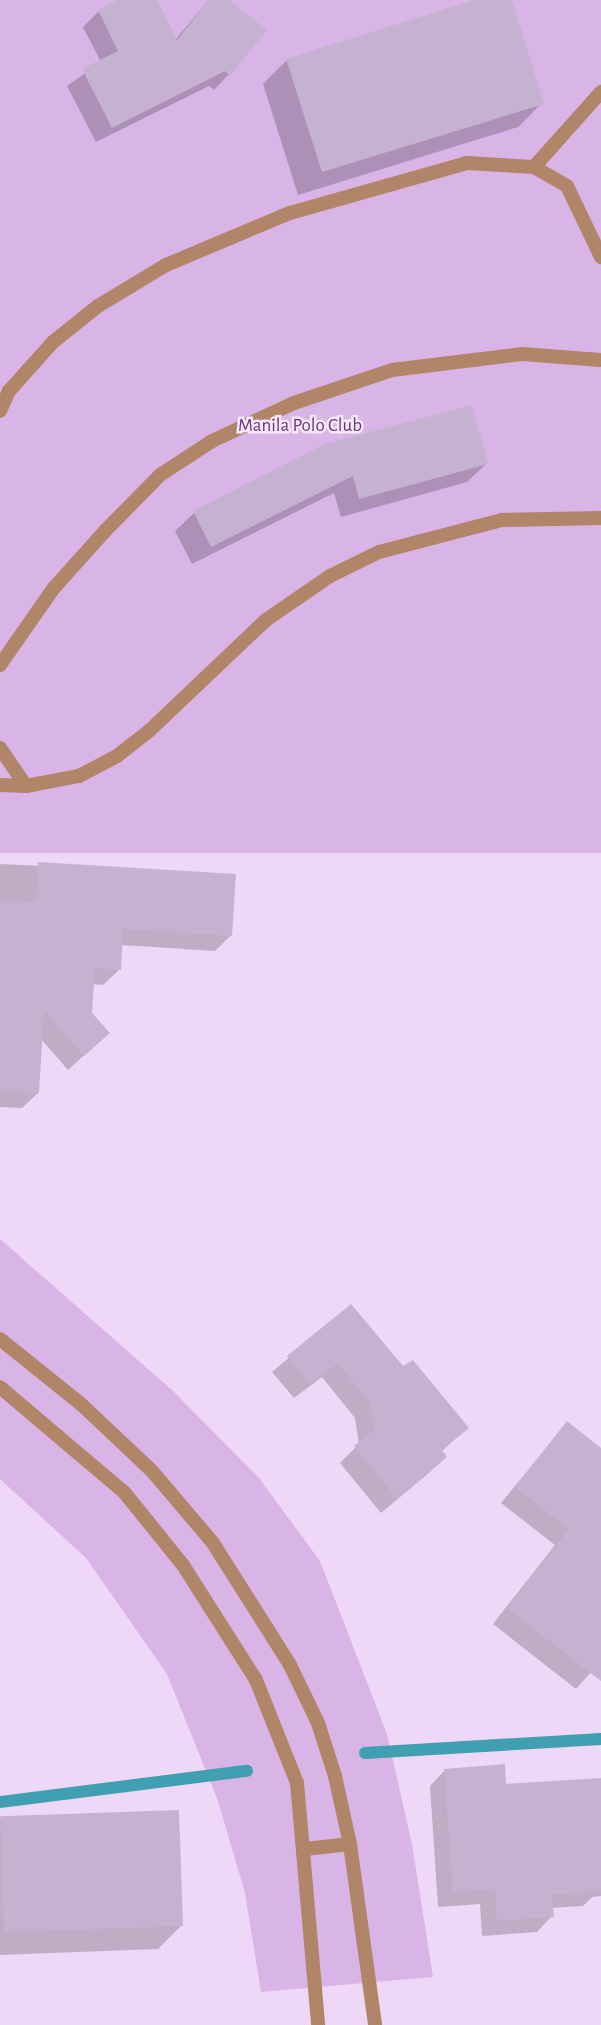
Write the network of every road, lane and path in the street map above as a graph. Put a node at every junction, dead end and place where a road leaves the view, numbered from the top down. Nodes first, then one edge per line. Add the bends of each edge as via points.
1 (601, 92) edge
2 (534, 167) junction
3 (601, 257) edge
4 (601, 360) edge
5 (0, 411) edge
6 (601, 518) edge
7 (2, 659) edge
8 (0, 748) edge
9 (0, 785) edge
10 (26, 786) junction
11 (0, 1339) edge
12 (0, 1387) edge
13 (350, 1844) junction
14 (305, 1849) junction
15 (318, 2025) edge
16 (375, 2025) edge

1 - 2 lane
2 - 3 lane via 567,186
2 - 5 lane via 467,163 290,213 166,265 98,306 53,342 9,391
4 - 7 lane via 522,354 391,370 294,404 212,441 151,485 52,589
6 - 10 lane via 502,520 367,558 330,576 266,620 117,756 79,776
8 - 10 lane
9 - 10 lane
11 - 13 lane via 82,1405 152,1471 213,1543 263,1616 318,1723
12 - 14 lane via 124,1492 183,1565 256,1680 281,1734 297,1783
13 - 14 lane
13 - 16 lane
14 - 15 lane

